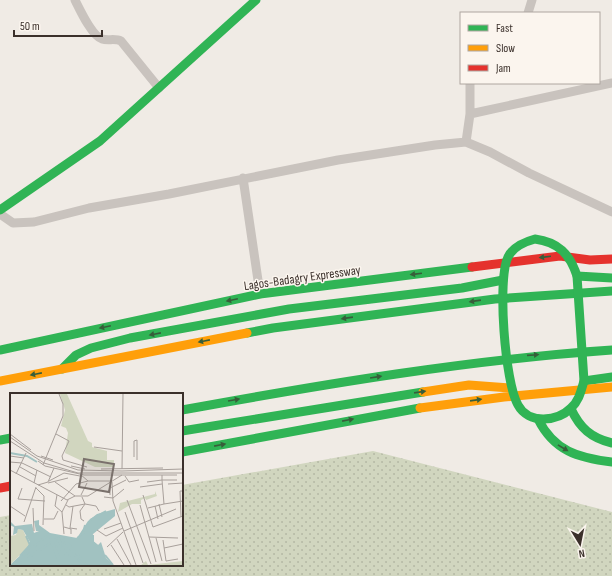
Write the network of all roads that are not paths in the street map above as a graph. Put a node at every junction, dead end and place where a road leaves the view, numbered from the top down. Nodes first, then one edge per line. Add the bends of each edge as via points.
1 (75, 0) edge
2 (256, 0) edge
3 (532, 0) edge
4 (528, 12) edge
5 (612, 82) edge
6 (470, 84) edge
7 (159, 88) junction
8 (470, 114) junction
9 (466, 142) junction
10 (243, 178) junction
11 (0, 210) edge
12 (612, 212) edge
13 (0, 214) edge
14 (612, 259) edge
15 (577, 276) junction
16 (612, 278) edge
17 (503, 280) junction
18 (612, 291) edge
19 (260, 294) junction
20 (0, 350) edge
21 (612, 350) edge
22 (61, 369) junction
23 (612, 377) edge
24 (0, 381) edge
25 (584, 381) junction
26 (510, 388) junction
27 (612, 388) edge
28 (572, 409) junction
29 (183, 410) edge
30 (538, 419) junction
31 (183, 431) edge
32 (10, 438) edge
33 (0, 440) edge
34 (612, 443) edge
35 (183, 452) edge
36 (612, 462) edge
37 (10, 486) edge
38 (0, 488) edge

1 - 7 street via 96,36 102,40 121,40
2 - 7 main road
3 - 4 street
5 - 8 street
6 - 8 street
7 - 11 main road via 100,140
8 - 9 street
9 - 10 street via 338,160
9 - 12 street
10 - 13 street via 89,208 34,222 13,224
10 - 19 street
14 -> 19 main road, Lagos-Badagry Expressway via 590,260 560,256
15 - 16 main road
15 - 17 main road, bridge via 575,266 565,251 547,240 535,239 512,251 504,264
15 - 25 main road, bridge
17 -> 22 main road via 462,288 289,309 130,338 91,348 76,355
17 - 26 main road, bridge
18 -> 22 main road via 495,299 273,328
19 -> 20 main road, Lagos-Badagry Expressway
29 -> 21 main road via 505,358
22 -> 24 main road
23 - 25 main road
25 - 28 main road, bridge
26 - 30 main road, bridge via 518,406
31 -> 26 main road via 470,385
35 -> 27 main road via 366,416 500,397
28 - 30 main road, bridge via 558,417
28 - 34 main road via 577,423 588,435
30 -> 36 main road via 548,436 563,448 586,458
32 - 33 main road
37 - 38 main road

